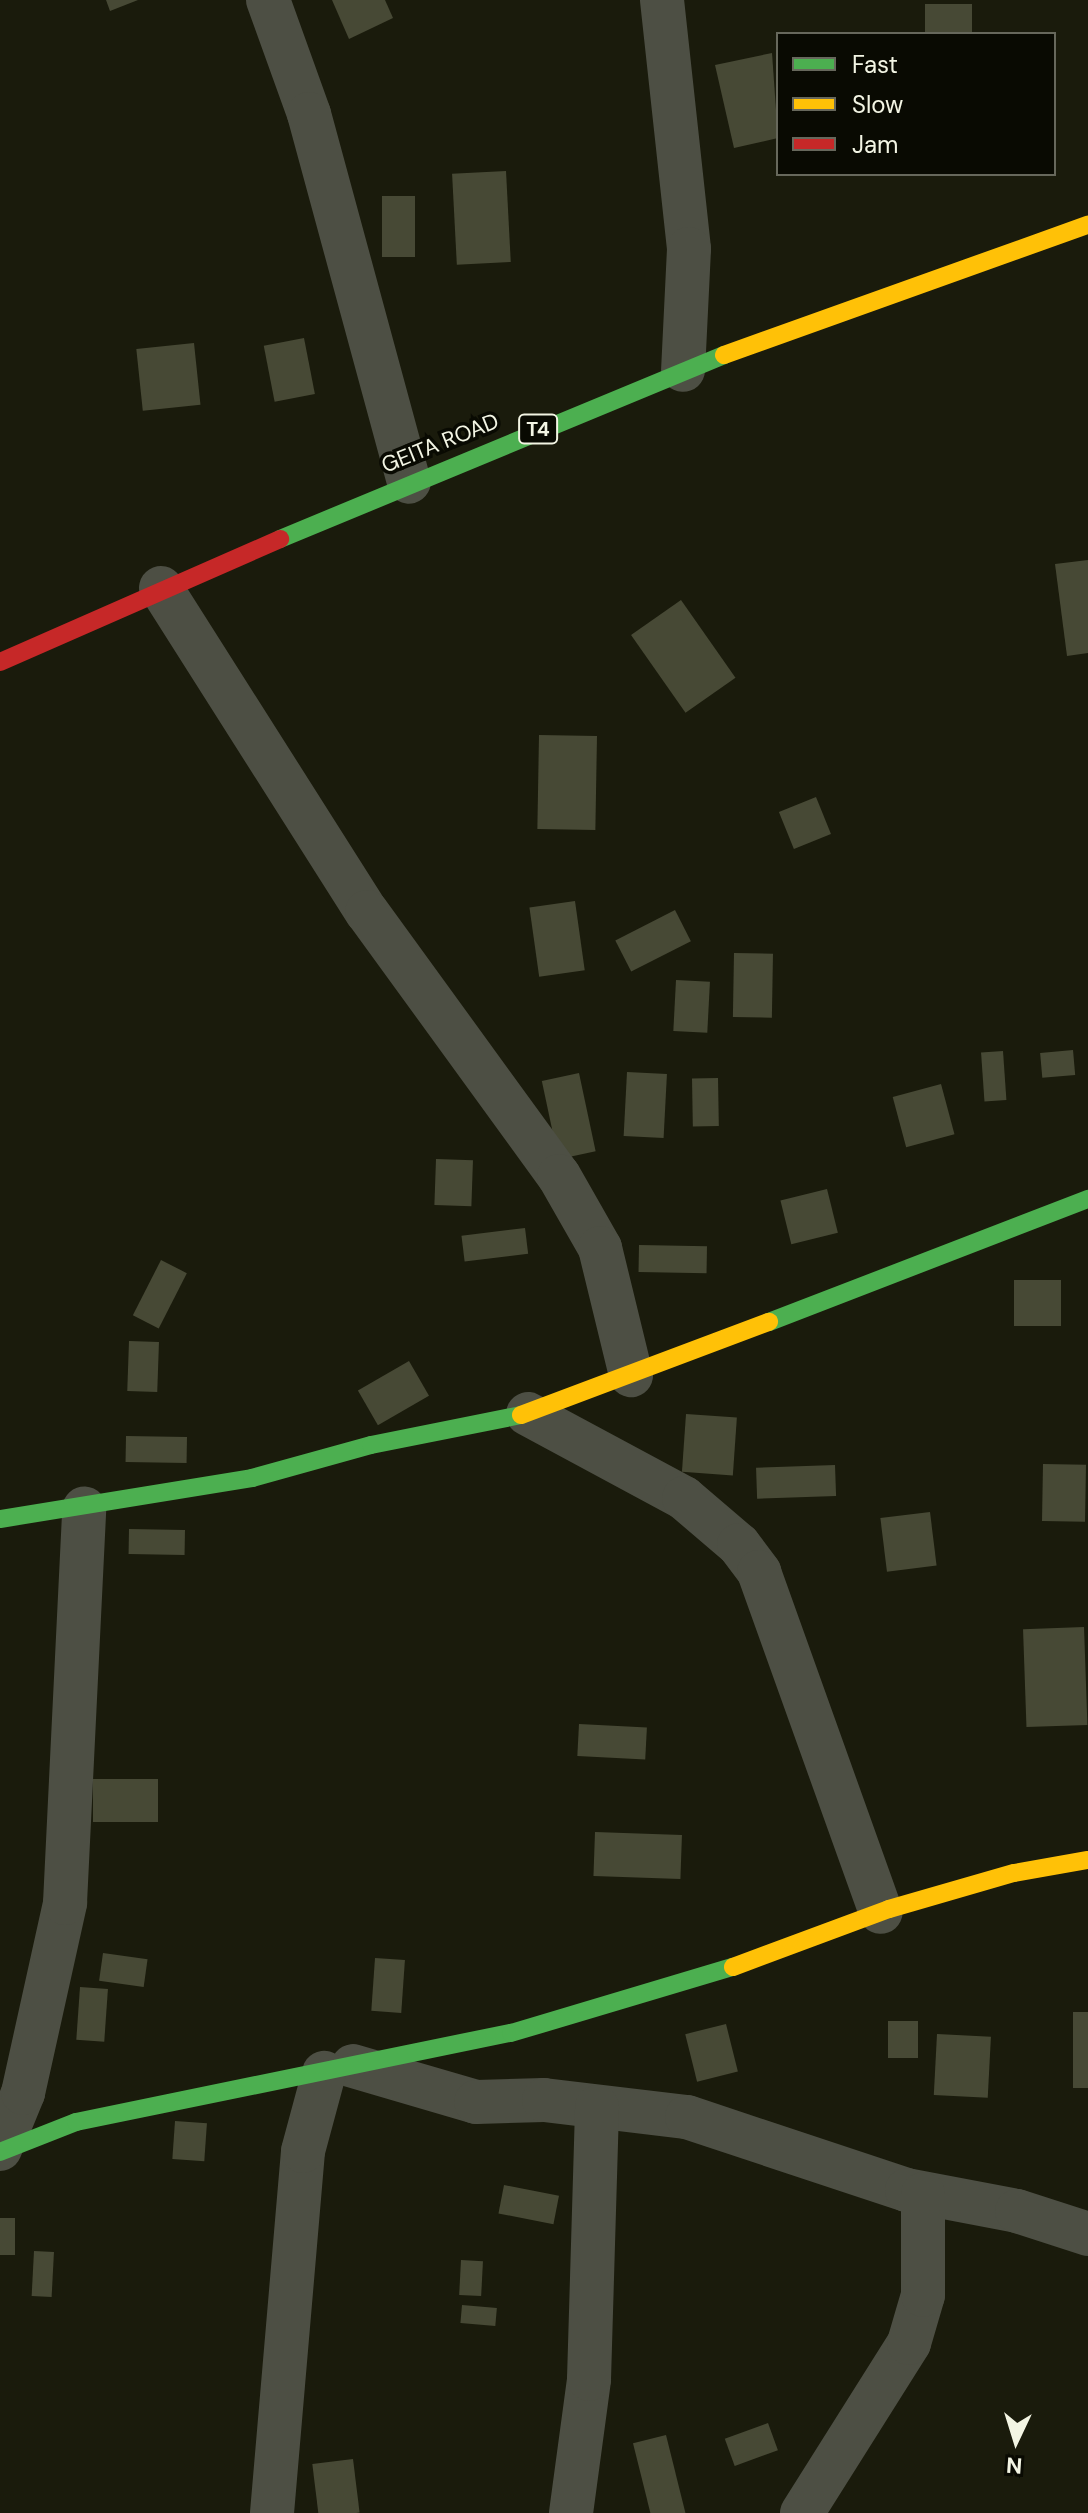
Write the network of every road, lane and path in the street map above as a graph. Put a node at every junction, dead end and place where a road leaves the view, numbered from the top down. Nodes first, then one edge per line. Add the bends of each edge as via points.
1 (268, 0) edge
2 (662, 0) edge
3 (1088, 225) edge
4 (683, 370) junction
5 (409, 482) junction
6 (161, 588) junction
7 (0, 662) edge
8 (1088, 1199) edge
9 (631, 1375) junction
10 (528, 1414) junction
11 (84, 1508) junction
12 (0, 1519) edge
13 (1088, 1860) edge
14 (881, 1912) junction
15 (338, 2070) junction
16 (597, 2107) junction
17 (0, 2150) edge
18 (923, 2194) junction
19 (1088, 2234) edge
20 (272, 2513) edge
21 (571, 2513) edge
22 (802, 2513) edge

1 - 5 street via 309,114
2 - 4 street via 689,249
3 - 4 main road, GEITA ROAD / T4
4 - 5 main road, GEITA ROAD / T4
5 - 6 main road, GEITA ROAD / T4
6 - 7 main road, GEITA ROAD / T4
6 - 9 street via 367,912 559,1176 600,1248
8 - 9 main road
9 - 10 main road
10 - 11 main road via 371,1445 252,1478
10 - 14 street via 684,1498 739,1545 759,1572
11 - 12 main road
11 - 17 street via 65,1903 23,2093
13 - 14 main road via 1014,1873
14 - 15 main road via 702,1979 511,2033
15 - 16 street via 476,2102
15 - 17 main road via 76,2122
15 - 20 street via 303,2151
16 - 18 street via 687,2117 749,2133
16 - 21 street via 589,2379
18 - 19 street via 1017,2211
18 - 22 street via 923,2295 909,2343

